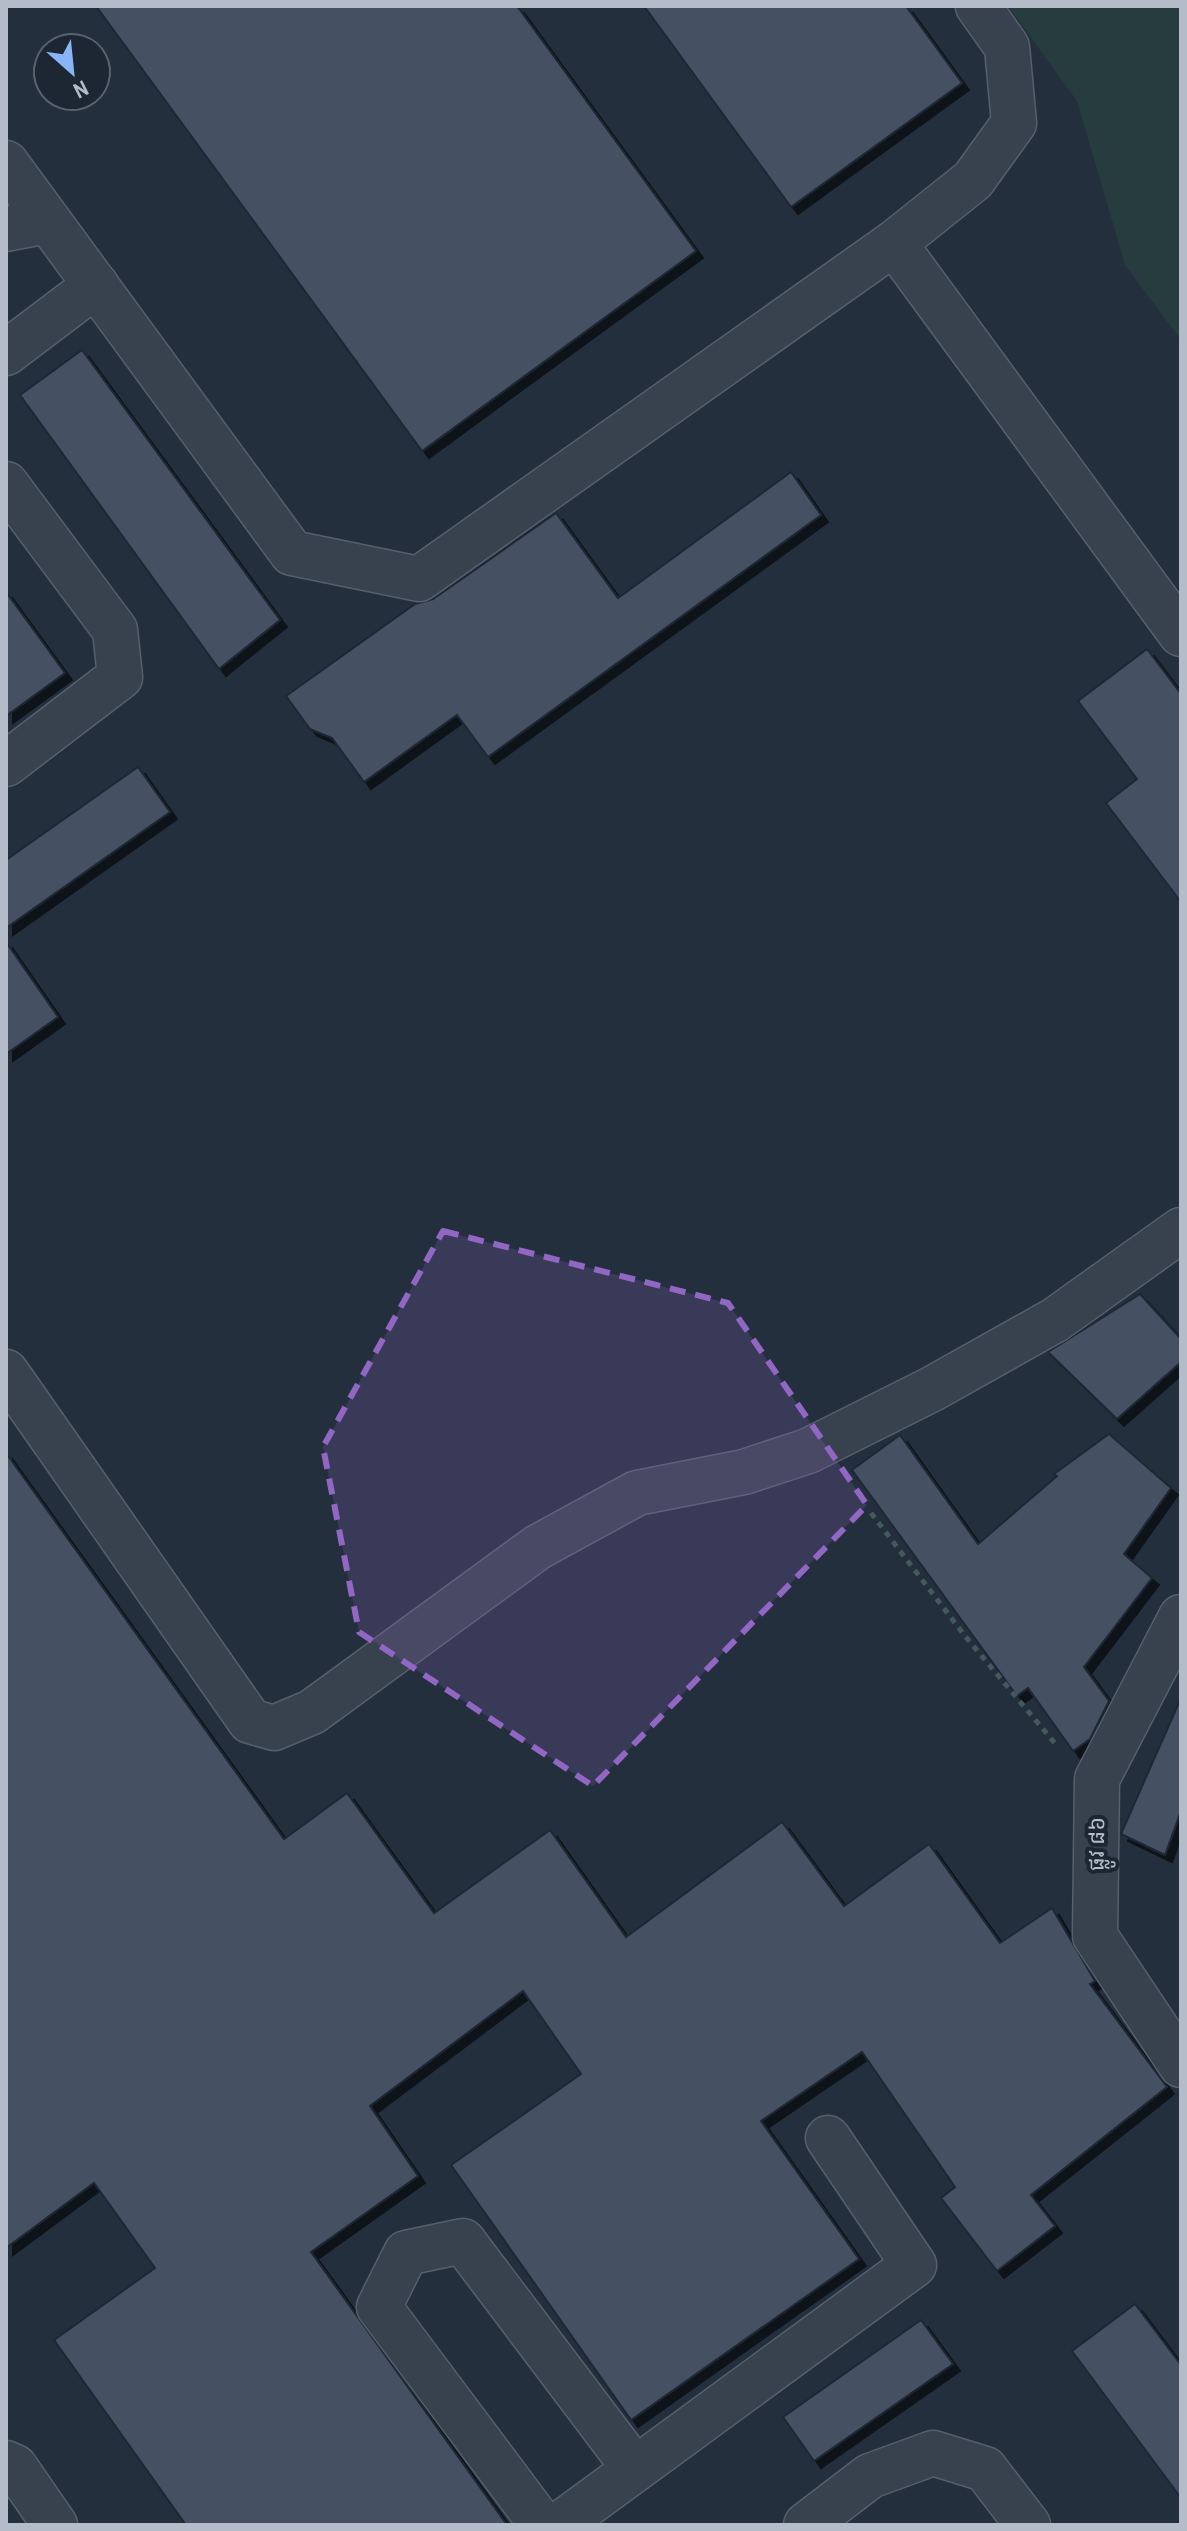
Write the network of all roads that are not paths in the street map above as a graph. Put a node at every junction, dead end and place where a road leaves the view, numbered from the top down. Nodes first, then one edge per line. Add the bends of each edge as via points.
1 (978, 6) edge
2 (6, 163) edge
3 (27, 225) edge
4 (894, 243) junction
5 (96, 285) junction
6 (6, 353) edge
7 (6, 484) edge
8 (1181, 634) edge
9 (6, 764) edge
10 (1181, 1230) edge
11 (6, 1372) edge
12 (1181, 1617) edge
13 (1181, 2065) edge
14 (828, 2138) dead end
15 (6, 2463) edge
16 (635, 2469) junction
17 (581, 2519) edge
18 (55, 2525) edge
19 (542, 2525) edge
20 (806, 2525) edge
21 (1028, 2525) edge

1 - 4 lane via 1007,47 1014,123 973,180
2 - 3 lane
3 - 5 lane
4 - 5 lane via 419,579 292,553
4 - 8 lane
5 - 6 lane
7 - 9 lane via 115,630 120,677
10 - 11 lane via 1055,1320 808,1451 744,1472 637,1493 538,1547 312,1712 274,1728 250,1721
12 - 13 lane, ផ្លូវ ៨៦ via 1097,1779 1095,1936
14 - 16 lane via 914,2265
15 - 18 lane via 15,2467
16 - 17 lane
16 - 19 lane via 463,2241 406,2253 379,2307
20 - 21 lane via 870,2476 933,2453 985,2469

